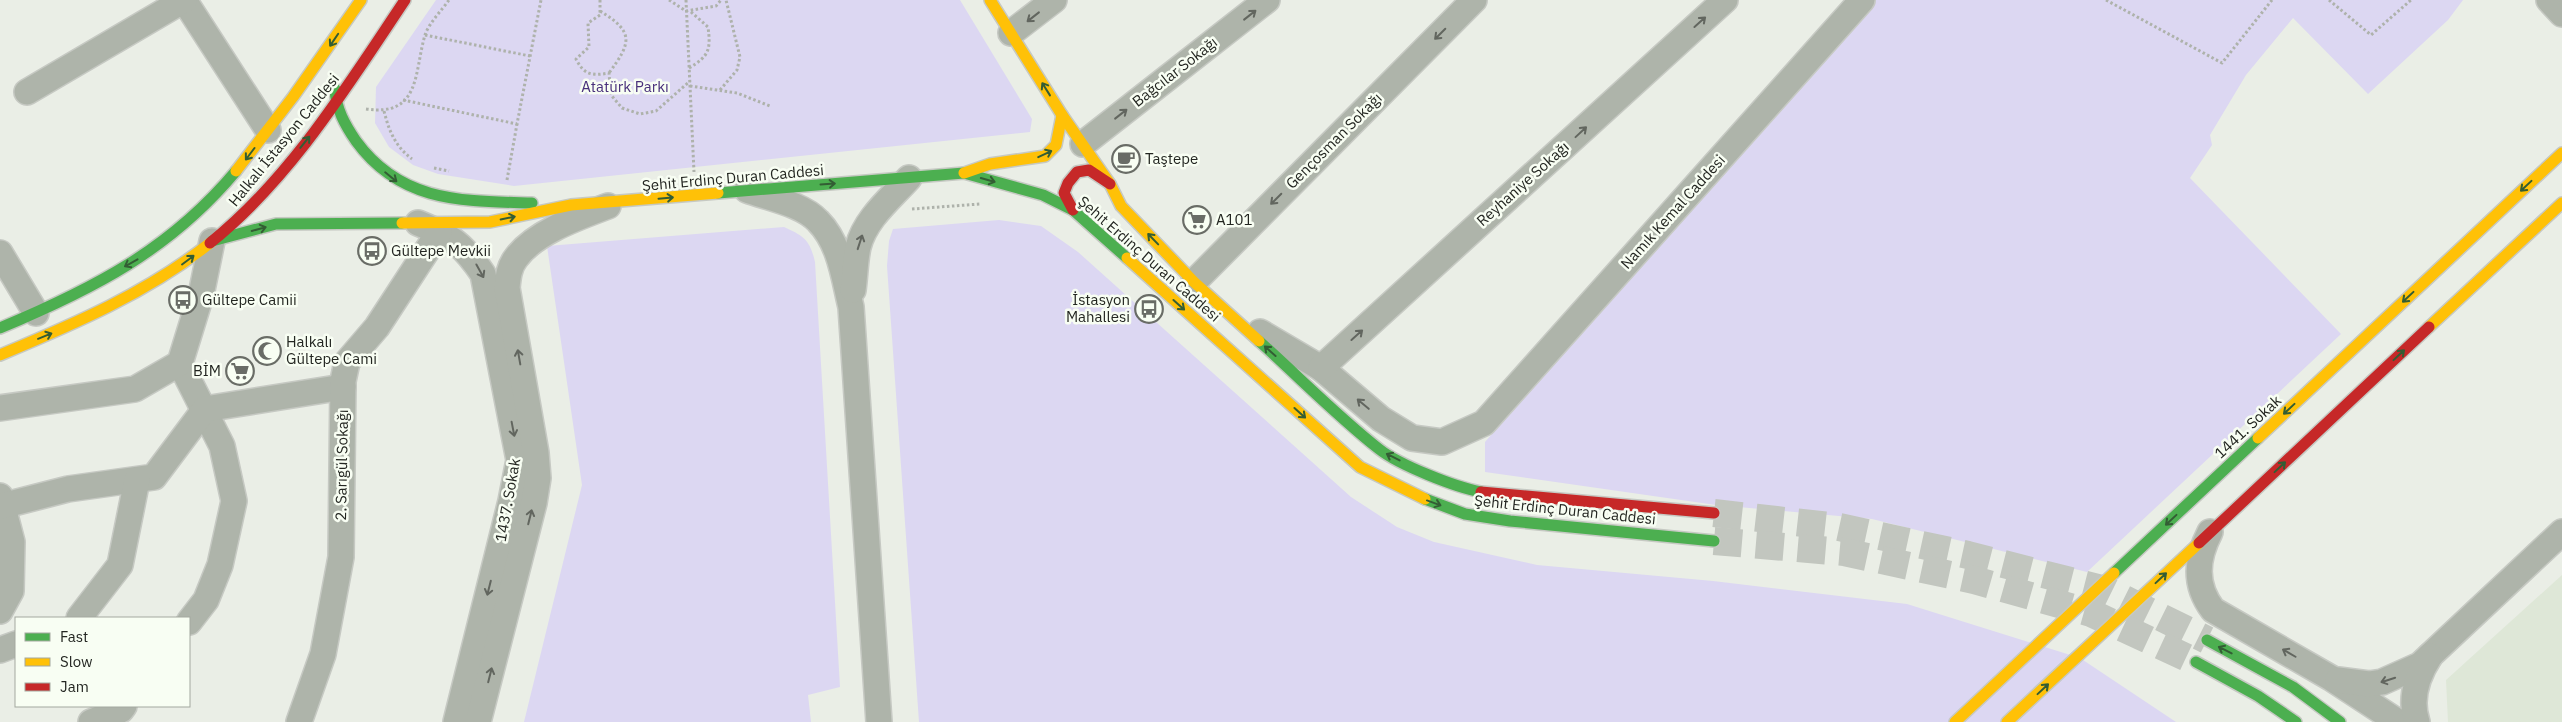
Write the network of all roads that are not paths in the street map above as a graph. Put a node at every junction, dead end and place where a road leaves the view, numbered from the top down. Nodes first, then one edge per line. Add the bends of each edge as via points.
1 (184, 0) edge
2 (361, 0) edge
3 (405, 0) edge
4 (990, 0) edge
5 (1054, 0) edge
6 (1267, 0) edge
7 (1474, 0) edge
8 (1725, 0) edge
9 (1862, 0) edge
10 (2549, 0) edge
11 (2562, 14) edge
12 (1011, 33) junction
13 (335, 77) dead end
14 (27, 92) dead end
15 (335, 106) junction
16 (1062, 115) junction
17 (268, 130) junction
18 (1083, 144) junction
19 (2562, 153) edge
20 (964, 173) junction
21 (909, 178) junction
22 (1110, 184) junction
23 (746, 190) junction
24 (618, 203) junction
25 (2562, 203) edge
26 (571, 205) junction
27 (1073, 210) junction
28 (415, 222) junction
29 (439, 232) junction
30 (212, 241) junction
31 (0, 253) edge
32 (1194, 282) junction
33 (851, 307) junction
34 (36, 313) junction
35 (1229, 314) junction
36 (0, 328) edge
37 (0, 354) edge
38 (180, 363) junction
39 (1321, 368) junction
40 (343, 387) junction
41 (0, 408) edge
42 (205, 409) junction
43 (137, 480) junction
44 (1, 501) edge
45 (1714, 513) tunnel mouth
46 (2210, 532) junction
47 (2562, 532) edge
48 (1714, 541) tunnel mouth
49 (0, 611) edge
50 (80, 617) edge
51 (190, 621) edge
52 (2207, 640) tunnel mouth
53 (15, 644) edge
54 (0, 650) edge
55 (2430, 656) junction
56 (2196, 662) tunnel mouth
57 (2331, 678) junction
58 (127, 713) edge
59 (90, 722) edge
60 (299, 722) edge
61 (456, 722) edge
62 (478, 722) edge
63 (879, 722) edge
64 (1955, 722) edge
65 (2007, 722) edge
66 (2296, 722) edge
67 (2340, 722) edge
68 (2398, 722) edge
69 (2417, 722) edge

1 - 14 street
1 - 17 street
2 -> 17 main road, Halkalı İstasyon Caddesi
3 - 15 main road, Halkalı İstasyon Caddesi
4 - 12 main road, Şehit Erdinç Duran Caddesi
5 -> 12 street
18 -> 6 street, Bağcılar Sokağı
7 -> 32 street, Gençosman Sokağı
39 -> 8 street, Reyhaniye Sokağı
9 -> 39 street, Namık Kemal Caddesi via 1484,423 1442,442 1412,438 1381,419
10 - 11 street
16 -> 12 main road, Şehit Erdinç Duran Caddesi
13 - 15 main road
15 -> 26 main road via 356,143 369,158 396,182 414,191 460,200
30 -> 15 main road, Halkalı İstasyon Caddesi via 238,219
16 - 18 main road, Şehit Erdinç Duran Caddesi
20 -> 16 main road via 990,164 1045,156 1056,145
17 -> 34 main road, Halkalı İstasyon Caddesi via 237,171 194,215 149,252
18 - 22 main road, Şehit Erdinç Duran Caddesi
19 -> 64 main road, 1441. Sokak
20 - 21 main road, Şehit Erdinç Duran Caddesi
20 -> 27 main road, Şehit Erdinç Duran Caddesi via 1043,195
23 -> 21 main road, Şehit Erdinç Duran Caddesi
33 -> 21 street via 858,248 863,234 874,216
22 - 27 main road via 1092,170 1083,169 1070,178 1064,193
32 -> 22 main road, Şehit Erdinç Duran Caddesi via 1120,206
24 -> 23 main road, Şehit Erdinç Duran Caddesi
23 - 33 street via 799,209 818,220 834,243
24 - 26 main road, Şehit Erdinç Duran Caddesi
62 -> 24 street via 538,478 507,288 509,271 516,257 528,246 563,223
46 -> 25 main road
28 -> 26 main road, Şehit Erdinç Duran Caddesi via 490,222
27 -> 48 main road, Şehit Erdinç Duran Caddesi via 1360,466 1414,496 1464,514 1501,520
28 - 29 street, 1437. Sokak
30 -> 28 main road, Şehit Erdinç Duran Caddesi via 276,224
29 - 40 street, 2. Sarıgül Sokağı via 377,328 348,362
29 -> 61 street, 1437. Sokak via 467,251 484,274 519,460
37 -> 30 main road, Halkalı İstasyon Caddesi via 103,310 185,263
30 - 38 street via 201,295
31 - 34 street
32 - 35 main road, Şehit Erdinç Duran Caddesi
33 - 63 street
34 - 36 main road, Halkalı İstasyon Caddesi
35 - 39 street
45 -> 35 main road, Şehit Erdinç Duran Caddesi via 1493,495 1455,486 1380,450
38 - 41 street via 135,389
38 - 42 street
40 - 42 street
40 - 60 street, 2. Sarıgül Sokağı via 341,557 322,654
42 - 43 street via 154,477
42 - 51 street via 222,446 234,501 220,565 206,600
43 - 44 street
43 - 50 street via 120,566
44 - 49 street via 12,542 11,591
57 -> 46 street via 2213,610 2202,591 2198,569
65 -> 46 main road
47 - 55 street
67 -> 52 main road via 2322,706 2270,673
53 - 54 street
55 -> 57 street via 2408,672 2382,682 2356,683
55 - 69 street via 2415,690 2413,702
56 - 66 main road via 2258,696
57 - 68 street
58 - 59 street

